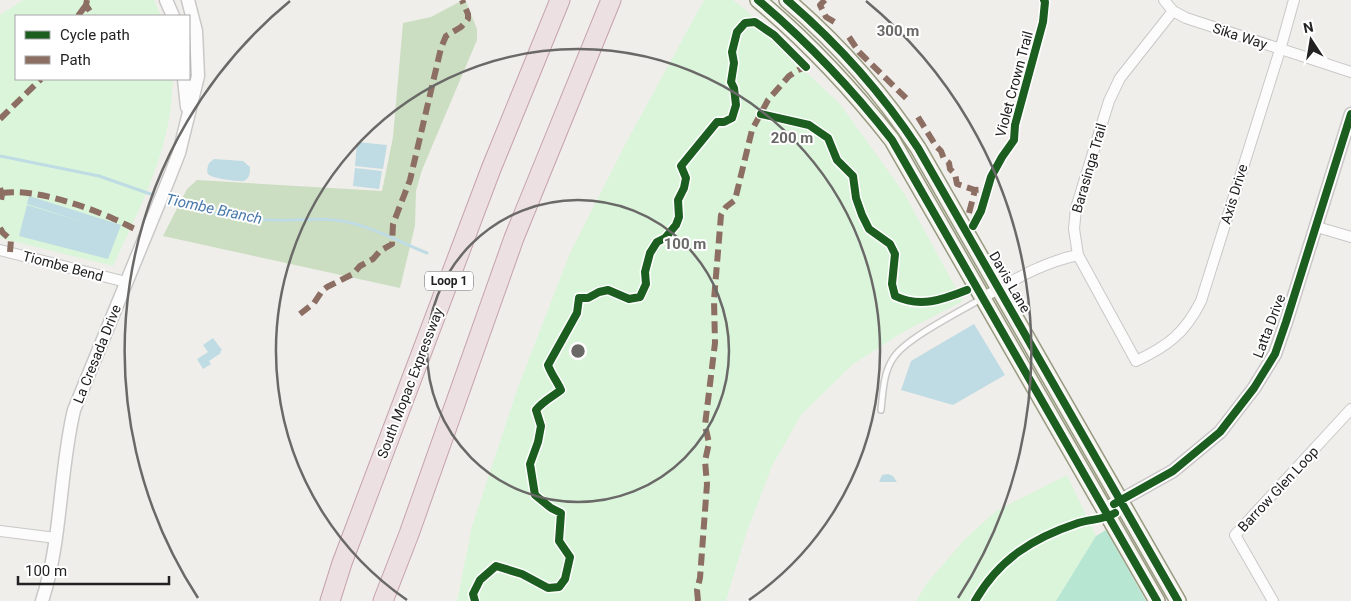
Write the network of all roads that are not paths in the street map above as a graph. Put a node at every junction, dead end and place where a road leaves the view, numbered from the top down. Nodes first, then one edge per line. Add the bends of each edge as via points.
1 (166, 0) edge
2 (188, 0) edge
3 (560, 0) edge
4 (611, 0) edge
5 (758, 0) edge
6 (787, 0) edge
7 (1164, 0) edge
8 (1294, 0) edge
9 (1173, 11) junction
10 (173, 15) edge
11 (1280, 50) junction
12 (1351, 72) edge
13 (184, 80) edge
14 (1351, 114) edge
15 (188, 117) junction
16 (899, 118) junction
17 (884, 130) junction
18 (1316, 227) junction
19 (1351, 237) edge
20 (0, 250) edge
21 (1078, 255) junction
22 (126, 282) junction
23 (1000, 288) junction
24 (984, 297) junction
25 (1136, 361) joint
26 (1351, 409) edge
27 (881, 410) dead end
28 (1120, 501) junction
29 (1105, 509) junction
30 (0, 531) edge
31 (409, 534) junction
32 (56, 538) junction
33 (342, 563) junction
34 (42, 601) edge
35 (320, 601) edge
36 (330, 601) edge
37 (382, 601) edge
38 (394, 601) edge
39 (1157, 601) edge
40 (1178, 601) edge
41 (1273, 601) edge

1 - 10 street
2 - 15 street, La Cresada Drive via 196,31 198,76
3 - 33 highway, South Mopac Expressway / Loop 1 via 491,169
4 - 31 highway via 514,238
5 - 17 main road via 786,23 842,80
6 - 16 main road, Davis Lane via 859,71
7 - 9 street, Sika Way
8 - 11 street, Axis Drive
9 - 11 street, Sika Way
9 - 21 street, Barasinga Trail via 1120,78 1109,101 1076,208 1074,229
11 - 12 street, Sika Way
11 - 25 street, Axis Drive via 1201,301 1192,319 1177,336
13 - 15 street, La Cresada Drive
14 - 18 street, Latta Drive
15 - 22 street, La Cresada Drive via 179,153
16 - 17 main road
16 - 23 main road, Davis Lane
17 - 24 main road
18 - 19 street
18 - 28 street, Latta Drive via 1274,354 1254,388 1220,432 1180,465
20 - 22 street, Tiombe Bend
21 - 23 street via 1039,268
21 - 25 street, Barasinga Trail
22 - 32 street, La Cresada Drive via 74,410
23 - 24 street
23 - 28 main road, Davis Lane
24 - 27 lane via 911,341 894,357 885,377
24 - 29 main road
26 - 41 street, Barrow Glen Loop via 1235,535
28 - 29 street, Latta Drive
28 - 40 main road, Davis Lane
29 - 39 main road
30 - 32 street
31 - 37 highway
31 - 38 highway
32 - 34 street, La Cresada Drive
33 - 35 highway
33 - 36 highway, South Mopac Expressway / Loop 1

